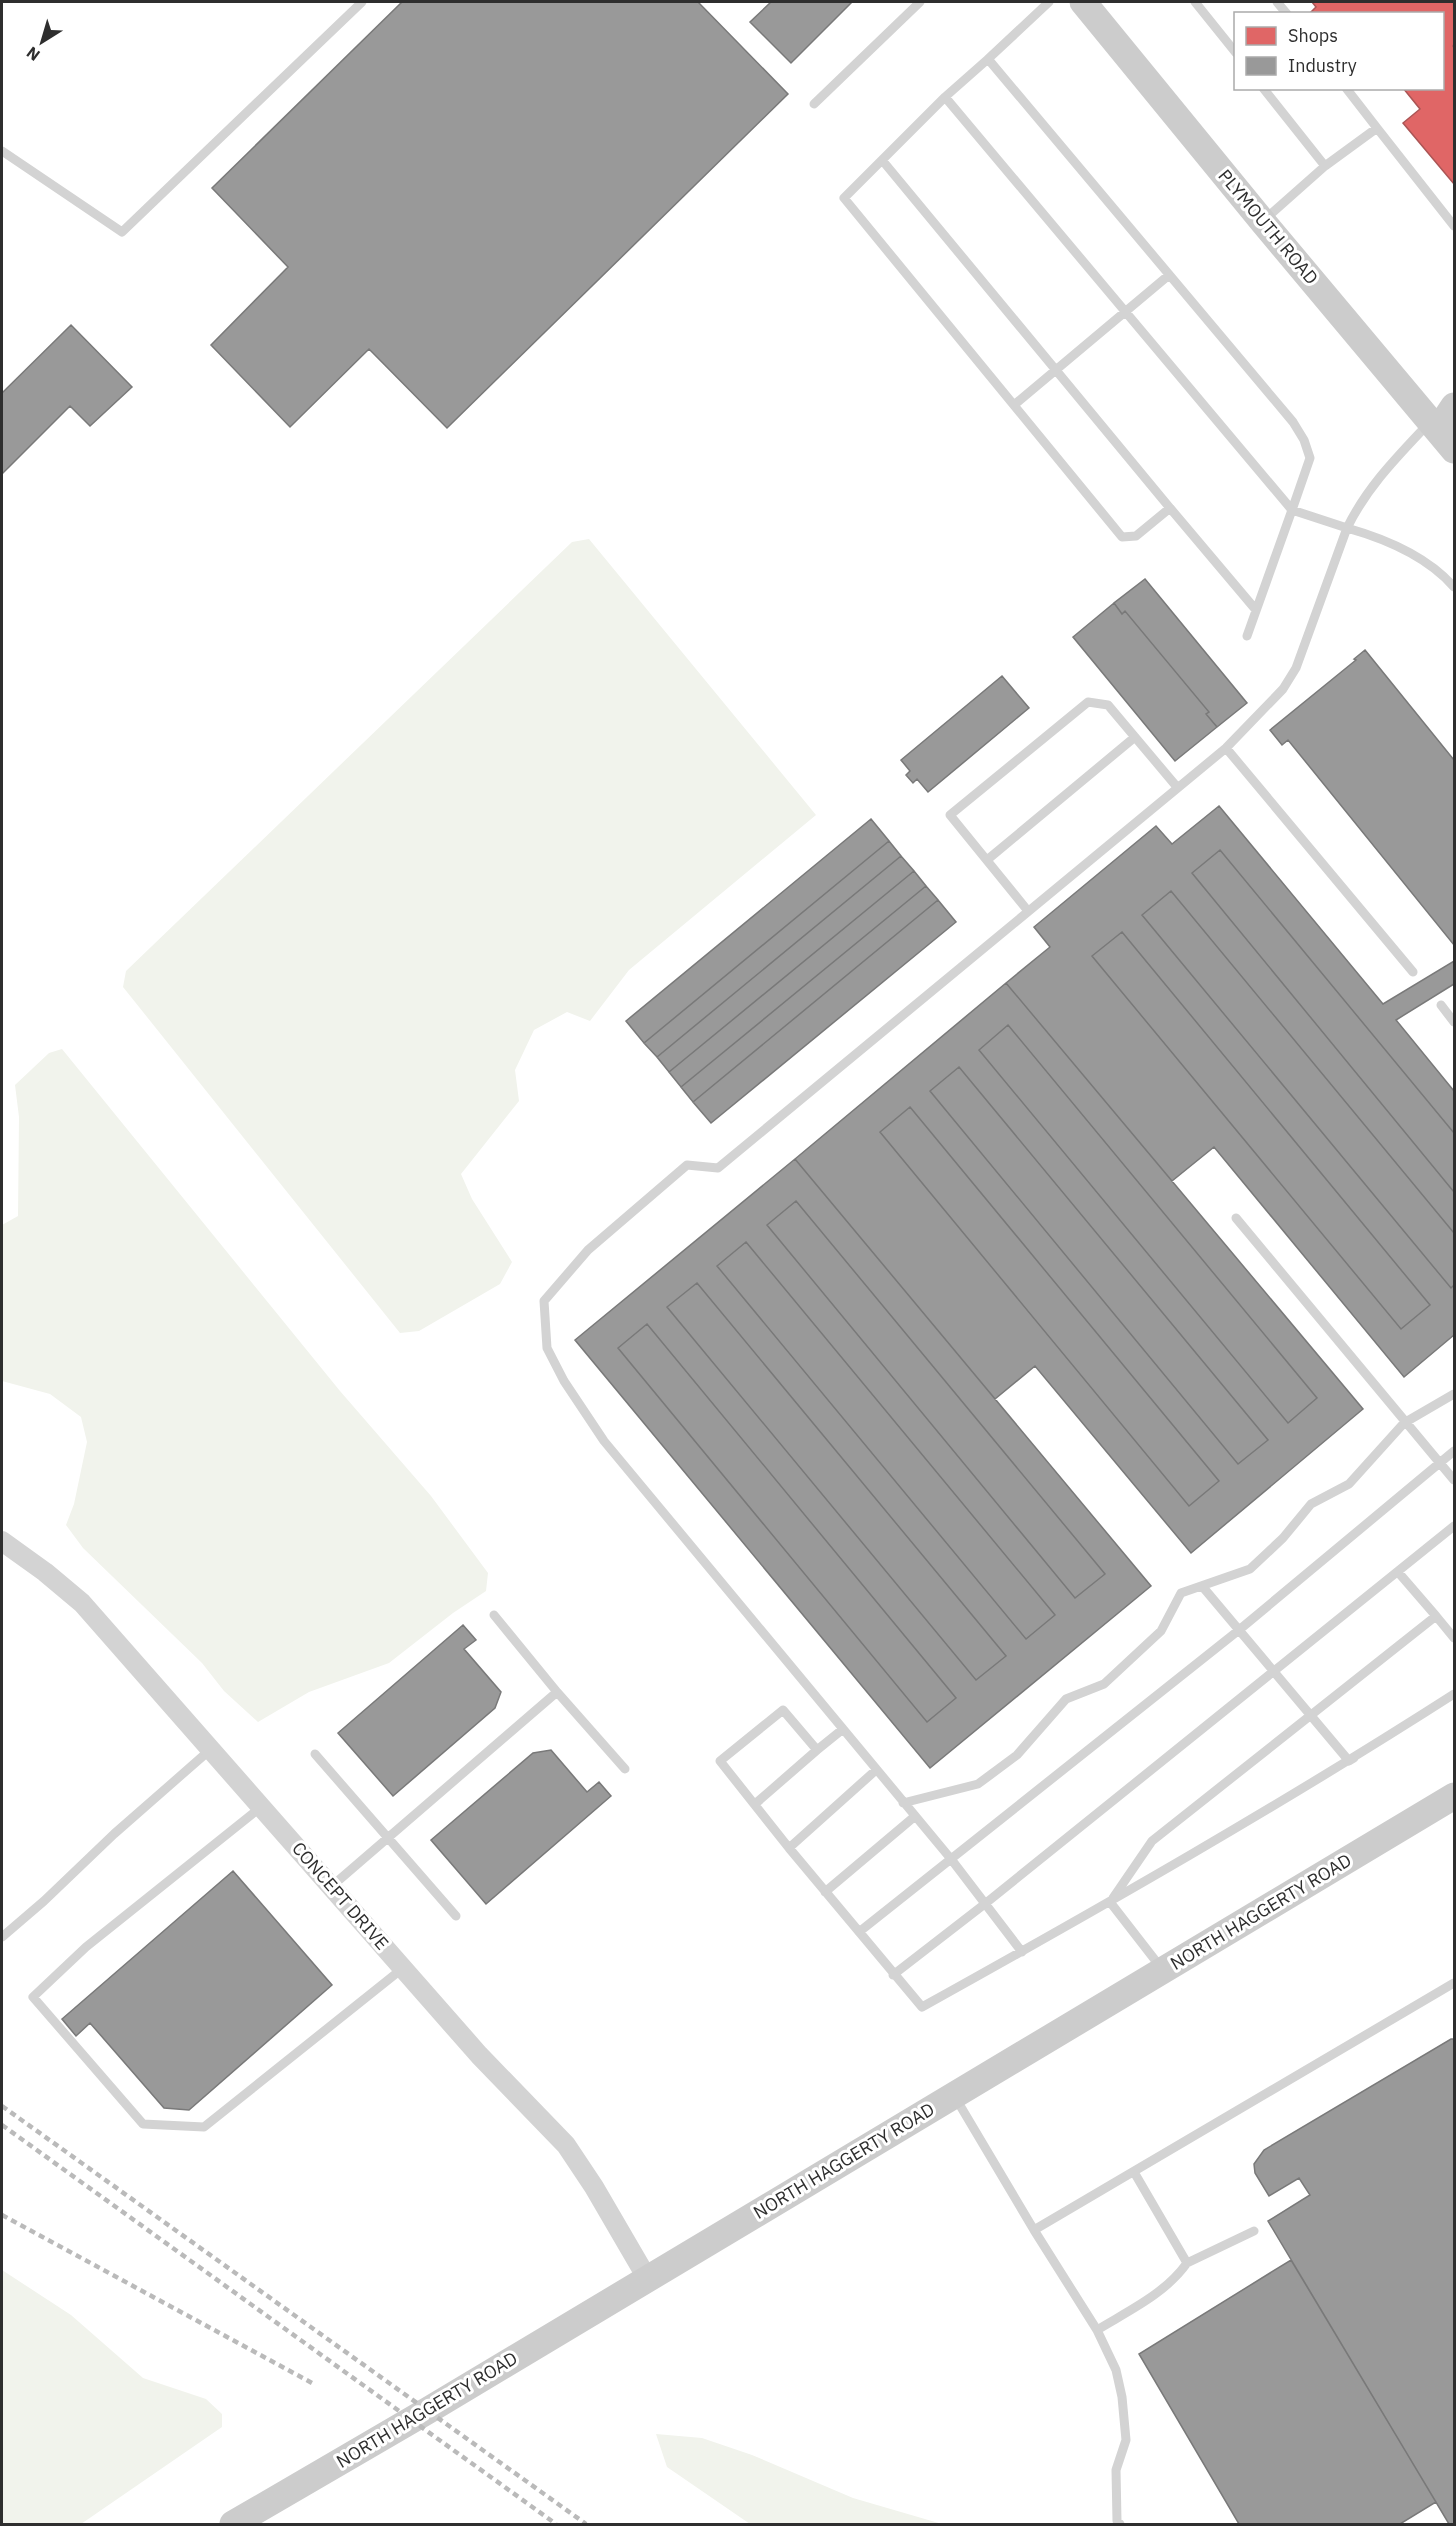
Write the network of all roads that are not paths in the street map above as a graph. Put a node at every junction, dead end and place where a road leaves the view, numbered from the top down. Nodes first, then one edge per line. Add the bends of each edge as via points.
1 (362, 2) edge
2 (920, 2) edge
3 (1049, 2) edge
4 (1083, 2) edge
5 (1194, 2) edge
6 (1234, 51) edge
7 (988, 59) junction
8 (1265, 90) edge
9 (1348, 90) edge
10 (945, 97) junction
11 (814, 105) dead end
12 (1377, 128) junction
13 (2, 151) edge
14 (882, 160) junction
15 (1324, 166) junction
16 (1263, 222) junction
17 (1455, 226) edge
18 (1168, 275) junction
19 (1125, 312) junction
20 (1055, 370) junction
21 (1014, 405) junction
22 (1455, 406) edge
23 (1441, 434) edge
24 (1170, 508) junction
25 (1292, 510) junction
26 (1347, 528) junction
27 (1455, 587) edge
28 (1256, 610) junction
29 (1247, 636) dead end
30 (1135, 737) junction
31 (1226, 748) junction
32 (1177, 788) junction
33 (987, 860) junction
34 (1028, 911) junction
35 (1413, 972) dead end
36 (1441, 1005) dead end
37 (1455, 1022) edge
38 (1236, 1218) dead end
39 (1455, 1394) edge
40 (1404, 1423) junction
41 (1455, 1451) edge
42 (1440, 1463) junction
43 (1455, 1480) edge
44 (1455, 1526) edge
45 (2, 1541) edge
46 (1398, 1572) junction
47 (1202, 1586) junction
48 (494, 1615) dead end
49 (1436, 1616) junction
50 (1239, 1630) junction
51 (1455, 1638) edge
52 (1275, 1672) junction
53 (557, 1692) junction
54 (1455, 1694) edge
55 (1310, 1715) junction
56 (843, 1729) junction
57 (211, 1749) junction
58 (818, 1750) junction
59 (315, 1754) dead end
60 (1349, 1761) junction
61 (625, 1769) dead end
62 (876, 1770) junction
63 (1455, 1796) edge
64 (903, 1803) junction
65 (755, 1804) junction
66 (261, 1807) junction
67 (914, 1817) junction
68 (388, 1840) junction
69 (789, 1848) junction
70 (951, 1859) junction
71 (332, 1886) junction
72 (825, 1892) junction
73 (1110, 1902) junction
74 (986, 1903) junction
75 (456, 1916) dead end
76 (859, 1932) junction
77 (2, 1937) edge
78 (1022, 1952) junction
79 (403, 1968) junction
80 (1163, 1971) junction
81 (893, 1975) junction
82 (1455, 1983) edge
83 (954, 2095) junction
84 (1134, 2172) junction
85 (1034, 2230) junction
86 (1254, 2231) dead end
87 (1187, 2263) junction
88 (647, 2278) junction
89 (1097, 2330) junction
90 (233, 2524) edge
91 (1120, 2524) edge

1 - 13 lane via 122,232
2 - 11 lane
3 - 7 lane
4 - 16 street, PLYMOUTH ROAD
5 - 6 lane
7 - 10 lane
7 - 18 lane
8 - 15 lane
9 - 12 lane
10 - 14 lane
10 - 19 lane
12 - 15 lane
12 - 17 lane
14 - 20 lane
14 - 21 lane via 844,198
15 - 16 lane
16 - 23 street, PLYMOUTH ROAD
18 - 19 lane
18 - 25 lane via 1304,440 1310,458
19 - 20 lane
19 - 25 lane
20 - 21 lane
20 - 24 lane
21 - 24 lane via 1122,537 1136,536
22 - 23 street
23 - 26 lane via 1378,477
24 - 28 lane
25 - 26 lane
25 - 28 lane
26 - 27 lane via 1377,536 1418,557
26 - 31 lane via 1296,668 1283,689
28 - 29 lane
30 - 32 lane
30 - 33 lane
30 - 33 lane via 1108,705 1088,702 950,814
31 - 32 lane
31 - 35 lane
32 - 34 lane
33 - 34 lane
34 - 56 lane via 718,1168 687,1165 588,1251 544,1301 547,1348 604,1442
36 - 37 lane
38 - 40 lane
39 - 40 lane
40 - 42 lane
40 - 47 lane via 1349,1484 1311,1504 1250,1569
41 - 42 lane
42 - 43 lane
42 - 50 lane
44 - 46 lane
45 - 57 street, CONCEPT DRIVE via 82,1603
46 - 49 lane
46 - 52 lane
47 - 50 lane
47 - 64 lane via 1181,1593 1161,1631 1104,1684 1066,1699 1017,1755 978,1784
48 - 53 lane
49 - 51 lane
49 - 55 lane
50 - 52 lane
50 - 70 lane
52 - 55 lane
52 - 74 lane
53 - 61 lane
53 - 68 lane
54 - 60 lane
55 - 60 lane
55 - 73 lane via 1152,1841
56 - 58 lane
56 - 62 lane
57 - 66 street, CONCEPT DRIVE
57 - 77 lane
58 - 65 lane
58 - 65 lane via 783,1710 720,1761
59 - 68 lane
60 - 73 lane
62 - 64 lane
62 - 69 lane
63 - 80 street, NORTH HAGGERTY ROAD
64 - 67 lane
65 - 69 lane
66 - 71 street, CONCEPT DRIVE
66 - 79 lane via 86,1947 33,1997 143,2124 204,2127
67 - 70 lane
67 - 72 lane
68 - 71 lane
68 - 75 lane
69 - 72 lane
70 - 74 lane
70 - 76 lane
71 - 79 street, CONCEPT DRIVE
72 - 76 lane
73 - 78 lane
73 - 80 lane
74 - 78 lane
74 - 81 lane
76 - 81 lane
78 - 81 lane via 921,2007
79 - 88 street, CONCEPT DRIVE via 479,2055 566,2145
80 - 83 street, NORTH HAGGERTY ROAD
82 - 84 lane
83 - 85 lane
83 - 88 street, NORTH HAGGERTY ROAD
84 - 85 lane
84 - 87 lane
85 - 89 lane
86 - 87 lane
87 - 89 lane via 1178,2276 1155,2294
88 - 90 street, NORTH HAGGERTY ROAD
89 - 91 lane via 1116,2370 1122,2397 1126,2440 1116,2470

